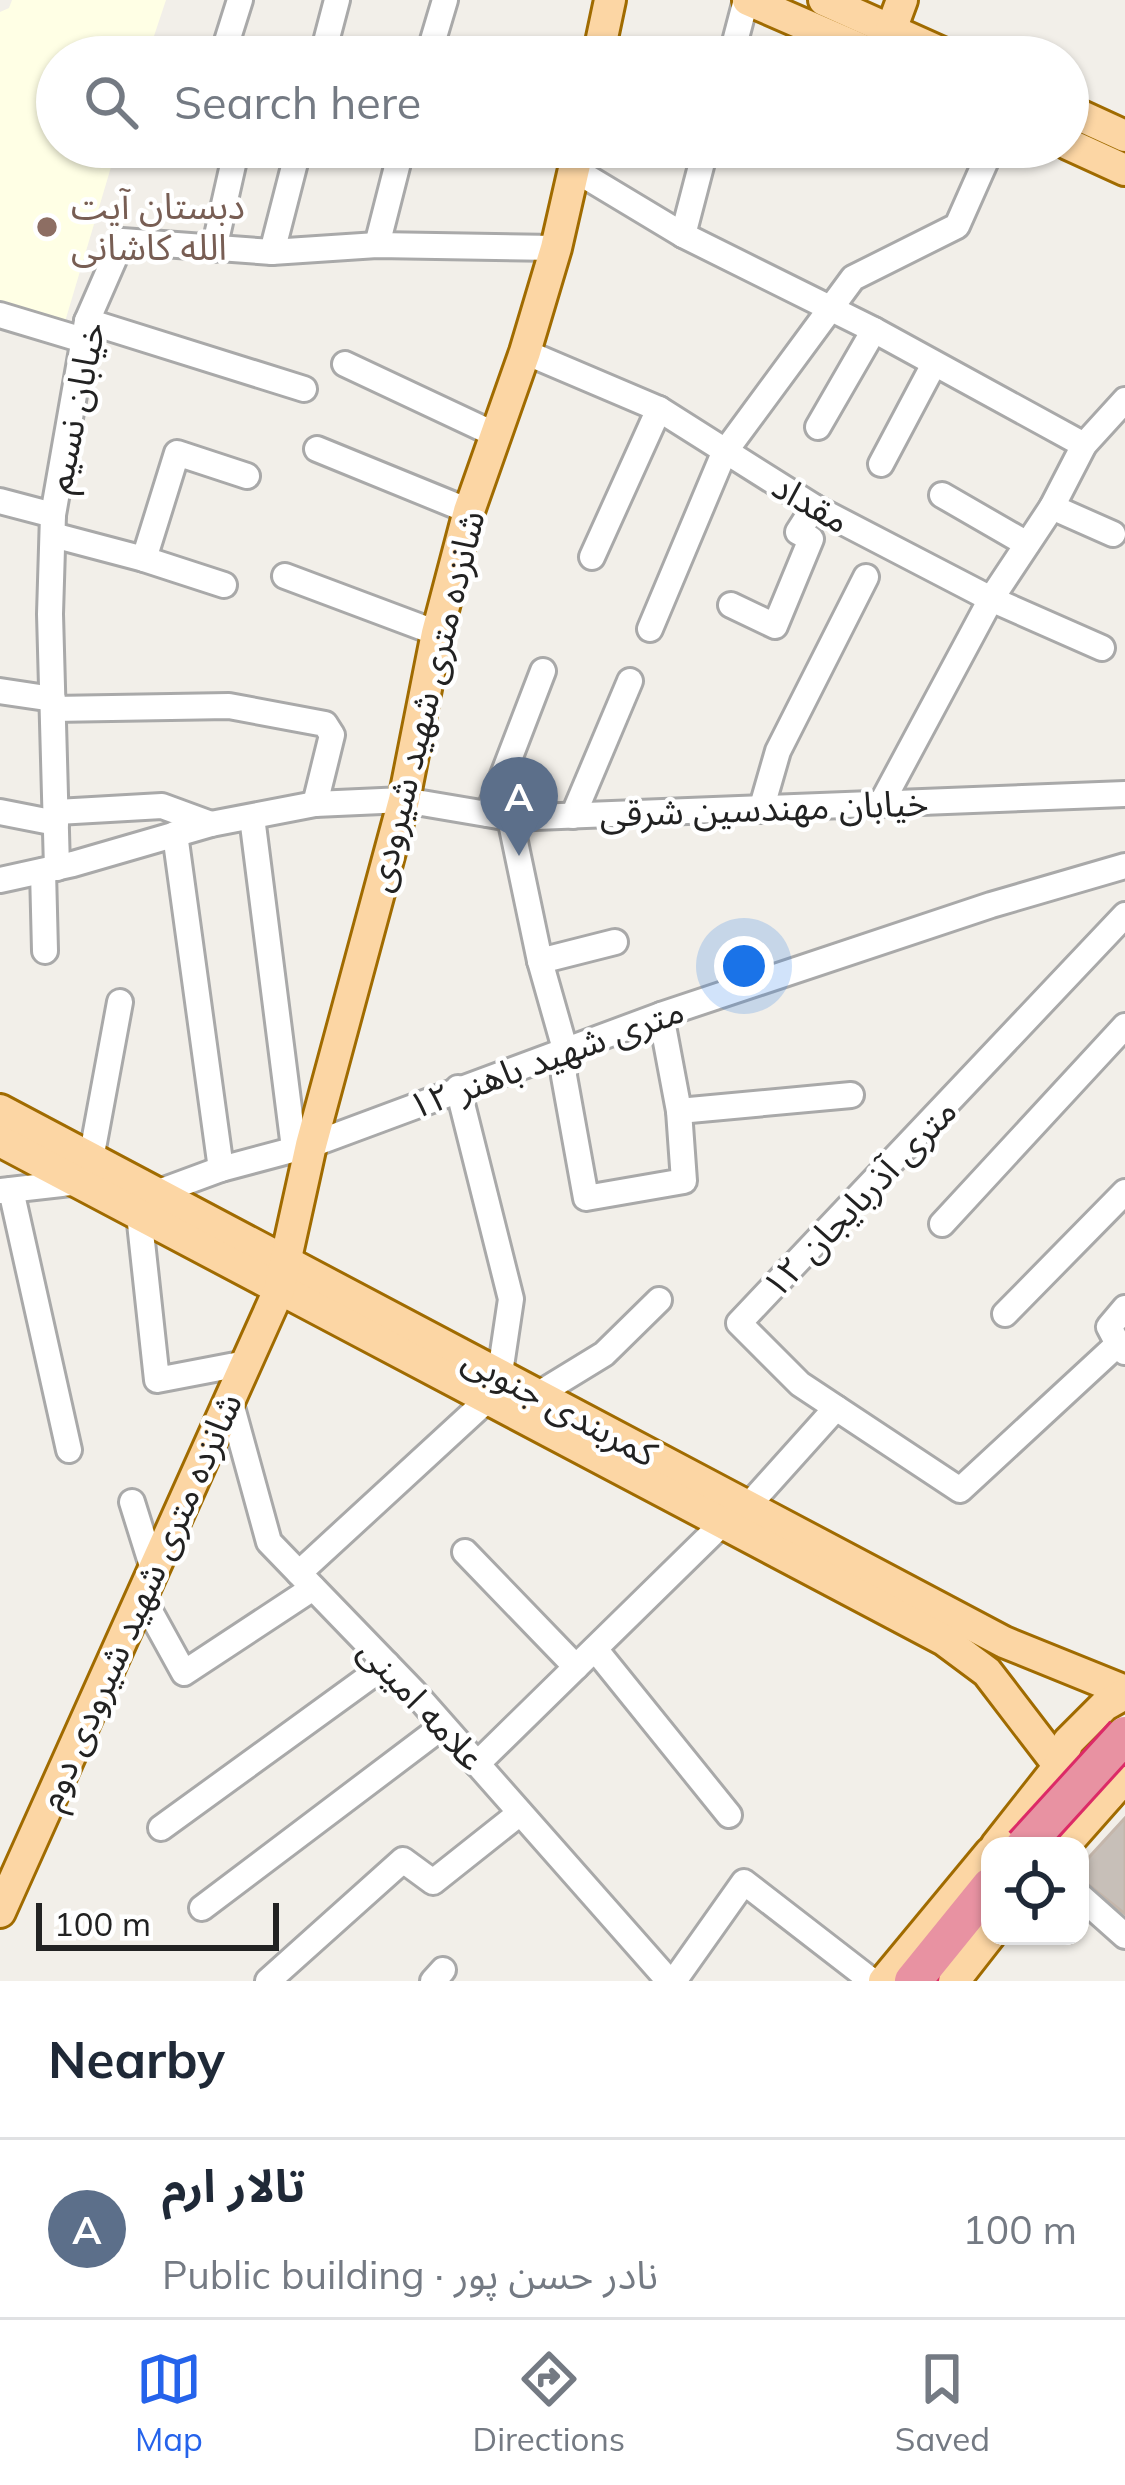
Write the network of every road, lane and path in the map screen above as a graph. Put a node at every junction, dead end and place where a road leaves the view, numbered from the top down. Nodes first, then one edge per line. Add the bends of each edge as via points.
1 (240, 0) edge
2 (337, 0) edge
3 (445, 0) edge
4 (610, 0) edge
5 (747, 0) edge
6 (824, 0) edge
7 (902, 0) edge
8 (875, 35) edge
9 (229, 36) edge
10 (328, 36) edge
11 (434, 36) edge
12 (602, 36) edge
13 (737, 36) edge
14 (1089, 120) edge
15 (1125, 136) edge
16 (1089, 154) edge
17 (232, 168) edge
18 (294, 168) edge
19 (397, 168) edge
20 (575, 168) edge
21 (591, 168) edge
22 (701, 168) edge
23 (983, 168) edge
24 (1125, 170) edge
25 (683, 235) junction
26 (377, 245) junction
27 (556, 248) junction
28 (214, 249) junction
29 (272, 252) junction
30 (832, 308) junction
31 (0, 315) edge
32 (85, 330) junction
33 (874, 330) junction
34 (525, 352) junction
35 (345, 364) dead end
36 (934, 364) junction
37 (304, 389) dead end
38 (1125, 400) edge
39 (658, 409) junction
40 (818, 427) dead end
41 (494, 434) junction
42 (1084, 445) junction
43 (317, 449) dead end
44 (724, 453) junction
45 (880, 464) dead end
46 (247, 476) dead end
47 (943, 494) dead end
48 (0, 501) edge
49 (814, 507) junction
50 (1052, 507) junction
51 (469, 511) junction
52 (52, 525) junction
53 (1113, 534) dead end
54 (1027, 544) junction
55 (592, 557) dead end
56 (144, 559) junction
57 (285, 575) dead end
58 (866, 577) dead end
59 (224, 585) dead end
60 (992, 598) junction
61 (730, 605) dead end
62 (650, 629) dead end
63 (437, 633) junction
64 (1102, 648) dead end
65 (543, 671) dead end
66 (629, 681) dead end
67 (0, 691) edge
68 (53, 704) junction
69 (1125, 794) edge
70 (404, 800) junction
71 (881, 803) junction
72 (315, 804) junction
73 (761, 810) junction
74 (0, 812) edge
75 (499, 816) junction
76 (573, 816) junction
77 (57, 818) junction
78 (252, 818) junction
79 (211, 824) junction
80 (175, 834) junction
81 (1125, 866) edge
82 (50, 869) junction
83 (0, 880) edge
84 (1125, 915) edge
85 (615, 943) dead end
86 (45, 951) dead end
87 (540, 961) junction
88 (120, 1002) dead end
89 (662, 1015) junction
90 (1125, 1026) edge
91 (565, 1049) junction
92 (458, 1088) junction
93 (851, 1095) dead end
94 (0, 1110) edge
95 (679, 1112) junction
96 (0, 1141) edge
97 (303, 1146) junction
98 (221, 1169) junction
99 (85, 1170) junction
100 (5, 1191) edge
101 (1125, 1192) edge
102 (147, 1204) junction
103 (942, 1224) dead end
104 (284, 1275) junction
105 (658, 1300) dead end
106 (1125, 1308) edge
107 (1006, 1314) dead end
108 (1121, 1348) edge
109 (246, 1363) junction
110 (493, 1387) junction
111 (537, 1395) junction
112 (230, 1400) junction
113 (836, 1408) junction
114 (69, 1450) dead end
115 (132, 1502) dead end
116 (735, 1514) junction
117 (465, 1552) dead end
118 (306, 1581) junction
119 (147, 1582) junction
120 (951, 1628) junction
121 (595, 1649) junction
122 (387, 1664) junction
123 (576, 1667) junction
124 (1125, 1692) edge
125 (443, 1726) junction
126 (1125, 1735) edge
127 (1125, 1761) edge
128 (477, 1764) junction
129 (1059, 1766) junction
130 (1116, 1786) edge
131 (520, 1813) junction
132 (729, 1815) dead end
133 (161, 1828) dead end
134 (1009, 1837) edge
135 (1013, 1837) edge
136 (1054, 1837) edge
137 (1072, 1837) edge
138 (981, 1871) edge
139 (981, 1897) edge
140 (1089, 1904) edge
141 (202, 1908) dead end
142 (0, 1912) edge
143 (981, 1930) edge
144 (1125, 1936) edge
145 (982, 1945) edge
146 (268, 1981) edge
147 (672, 1981) edge
148 (872, 1981) edge
149 (884, 1981) edge
150 (913, 1981) edge
151 (941, 1981) edge
152 (954, 1981) edge

1 - 9 street
2 - 10 street
3 - 11 street
4 - 12 main road
5 - 8 main road
5 - 13 street
6 - 8 main road
7 - 8 main road
14 - 15 main road
16 - 24 main road
17 - 28 street
18 - 29 street
19 - 26 street
20 - 27 main road, شانزده متری شهید شیرودی
21 - 25 street
22 - 25 street
23 - 30 street via 957,226 853,278
25 - 30 street
26 - 27 street, خیابان نسیم
26 - 29 street, خیابان نسیم
27 - 34 main road, شانزده متری شهید شیرودی
28 - 29 street, خیابان نسیم
28 - 32 street, خیابان نسیم via 122,241
30 - 33 street
30 - 44 street
31 - 32 street
32 - 37 street
32 - 52 street, خیابان نسیم
33 - 36 street
33 - 40 street
34 - 39 street, مقداد
34 - 41 main road, شانزده متری شهید شیرودی
35 - 41 street
36 - 42 street
36 - 45 street
38 - 42 street
39 - 44 street, مقداد
39 - 55 street
41 - 51 main road, شانزده متری شهید شیرودی
42 - 50 street
43 - 51 street
44 - 49 street, مقداد
44 - 62 street
46 - 56 street via 177,453
47 - 54 street
48 - 52 street
49 - 60 street, مقداد
49 - 61 street via 798,532 811,539 775,626
50 - 53 street
50 - 54 street
51 - 63 main road, شانزده متری شهید شیرودی
52 - 56 street
52 - 68 street, خیابان نسیم
54 - 60 street
56 - 59 street
57 - 63 street
58 - 73 street via 778,751
60 - 64 street, مقداد
60 - 71 street
63 - 70 main road, شانزده متری شهید شیرودی
65 - 75 street
66 - 76 street
67 - 68 street
68 - 72 street via 229,706 325,724 332,735
68 - 77 street, خیابان نسیم
69 - 71 street, خیابان مهندسین شرقی
70 - 72 street, خیابان مهندسین شرقی
70 - 75 street, خیابان مهندسین شرقی
70 - 97 main road, شانزده متری شهید شیرودی
71 - 73 street, خیابان مهندسین شرقی
72 - 78 street, خیابان مهندسین شرقی
73 - 76 street, خیابان مهندسین شرقی
74 - 77 street
75 - 76 street, خیابان مهندسین شرقی
75 - 87 street
77 - 79 street via 163,806
77 - 82 street, خیابان نسیم
78 - 79 street, خیابان مهندسین شرقی
78 - 97 street
79 - 80 street, خیابان مهندسین شرقی
80 - 82 street, خیابان مهندسین شرقی
80 - 98 street
81 - 89 street, ۱۲ متری شهید باهنر
82 - 83 street, خیابان مهندسین شرقی
82 - 86 street, خیابان نسیم
84 - 113 street, ۱۲ متری آذربایجان via 740,1323
85 - 87 street
87 - 91 street
88 - 99 street
89 - 91 street, ۱۲ متری شهید باهنر
89 - 95 street
90 - 103 street
91 - 92 street, ۱۲ متری شهید باهنر
91 - 95 street via 586,1198 684,1181
92 - 97 street, ۱۲ متری شهید باهنر
92 - 110 street via 511,1299
93 - 95 street
94 - 99 main road, کمربندی جنوبی
96 - 99 main road, کمربندی جنوبی
97 - 98 street, ۱۲ متری شهید باهنر
97 - 104 main road, شانزده متری شهید شیرودی
98 - 102 street, ۱۲ متری شهید باهنر
99 - 100 street
99 - 102 main road, کمربندی جنوبی
100 - 114 street
101 - 107 street
102 - 104 main road, کمربندی جنوبی
102 - 109 street via 157,1380
104 - 109 main road, شانزده متری شهید شیرودی دوم
104 - 110 main road, کمربندی جنوبی
105 - 111 street via 604,1354
106 - 108 street via 1109,1327
108 - 113 street, ۱۲ متری آذربایجان via 960,1490
109 - 112 main road, شانزده متری شهید شیرودی دوم
110 - 111 main road, کمربندی جنوبی
110 - 116 main road, کمربندی جنوبی
110 - 118 street
111 - 116 main road, کمربندی جنوبی
112 - 118 street, علامه امینی via 269,1542
112 - 119 main road, شانزده متری شهید شیرودی دوم
113 - 116 street
115 - 119 street
116 - 120 main road, کمربندی جنوبی
116 - 121 street
117 - 123 street
118 - 119 street via 184,1673
118 - 122 street, علامه امینی
119 - 142 main road, شانزده متری شهید شیرودی دوم
120 - 124 main road, کمربندی جنوبی
120 - 129 main road, کمربندی جنوبی
121 - 123 street
121 - 132 street
122 - 125 street, علامه امینی
122 - 133 street
123 - 128 street
124 - 129 main road via 1068,1742
125 - 128 street, علامه امینی
125 - 141 street
126 - 135 highway, bridge
127 - 136 highway
128 - 131 street, علامه امینی
129 - 130 main road, کمربندی جنوبی via 1076,1792 1094,1798
129 - 134 main road
130 - 137 main road
131 - 146 street via 433,1882 403,1860
131 - 147 street, علامه امینی
138 - 149 main road
139 - 150 highway
140 - 144 street
143 - 151 highway
145 - 152 main road
147 - 148 street via 744,1882

